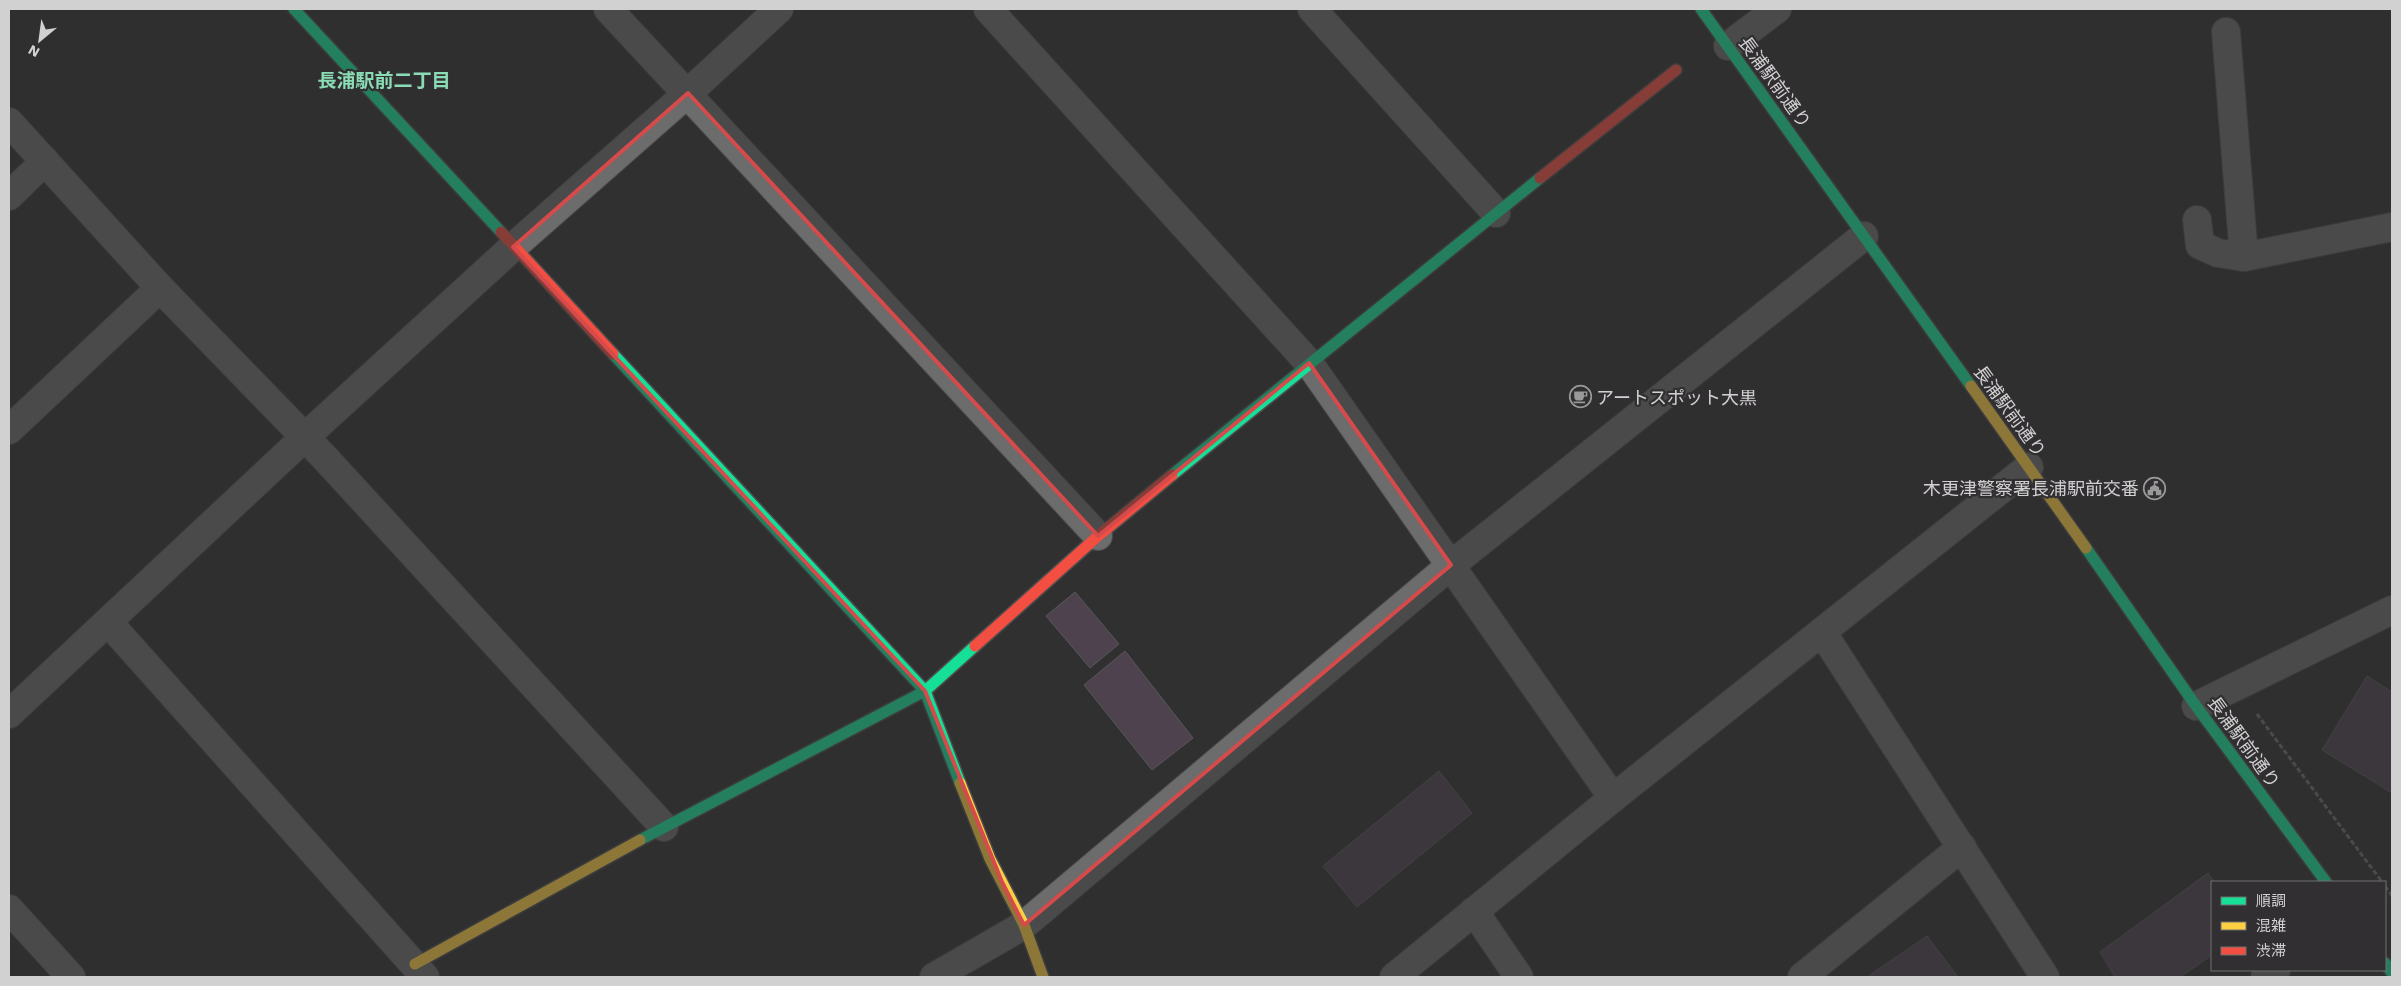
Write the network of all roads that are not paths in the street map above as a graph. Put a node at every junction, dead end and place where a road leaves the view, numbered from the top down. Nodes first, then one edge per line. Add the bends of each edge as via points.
1 (294, 9) edge
2 (608, 9) edge
3 (779, 9) edge
4 (988, 9) edge
5 (1312, 9) edge
6 (1701, 9) edge
7 (1777, 9) edge
8 (2226, 32) dead end
9 (1728, 46) junction
10 (1676, 70) dead end
11 (688, 94) junction
12 (9, 122) edge
13 (45, 161) junction
14 (9, 196) edge
15 (1496, 213) junction
16 (2197, 220) dead end
17 (2392, 227) edge
18 (1864, 236) junction
19 (513, 247) junction
20 (2244, 257) junction
21 (160, 288) junction
22 (1309, 363) junction
23 (9, 430) edge
24 (304, 437) junction
25 (2029, 466) junction
26 (1098, 536) junction
27 (1451, 565) junction
28 (2392, 610) edge
29 (108, 622) junction
30 (1822, 632) junction
31 (925, 691) junction
32 (2196, 706) junction
33 (9, 714) edge
34 (1613, 798) junction
35 (664, 827) junction
36 (1962, 847) junction
37 (2325, 881) edge
38 (9, 909) edge
39 (1474, 912) junction
40 (1024, 925) junction
41 (420, 971) edge
42 (71, 977) edge
43 (934, 977) edge
44 (1043, 977) edge
45 (1394, 977) edge
46 (1520, 977) edge
47 (1802, 977) edge
48 (2045, 977) edge

1 - 19 street
2 - 11 street
3 - 11 street
4 - 22 street
5 - 15 street
6 - 9 street, 長浦駅前通り
7 - 9 street
8 - 20 street
9 - 18 street, 長浦駅前通り
10 - 15 street
11 - 19 street
11 - 26 street
12 - 13 street
13 - 14 street
13 - 21 street
15 - 22 street
16 - 20 street via 2200,245 2218,253
17 - 20 street
18 - 25 street, 長浦駅前通り
18 - 27 street
19 - 24 street
19 - 31 street
21 - 23 street
21 - 24 street
22 - 26 street
22 - 27 street
24 - 29 street
24 - 35 street
25 - 30 street
25 - 32 street, 長浦駅前通り
26 - 31 street
27 - 34 street
27 - 40 street
28 - 32 street
29 - 33 street
29 - 41 street
30 - 34 street
30 - 36 street
31 - 35 street
31 - 40 street via 990,859
32 - 37 street, 長浦駅前通り
34 - 39 street
35 - 41 street
36 - 47 street
36 - 48 street
38 - 42 street
39 - 45 street
39 - 46 street
40 - 43 street
40 - 44 street

